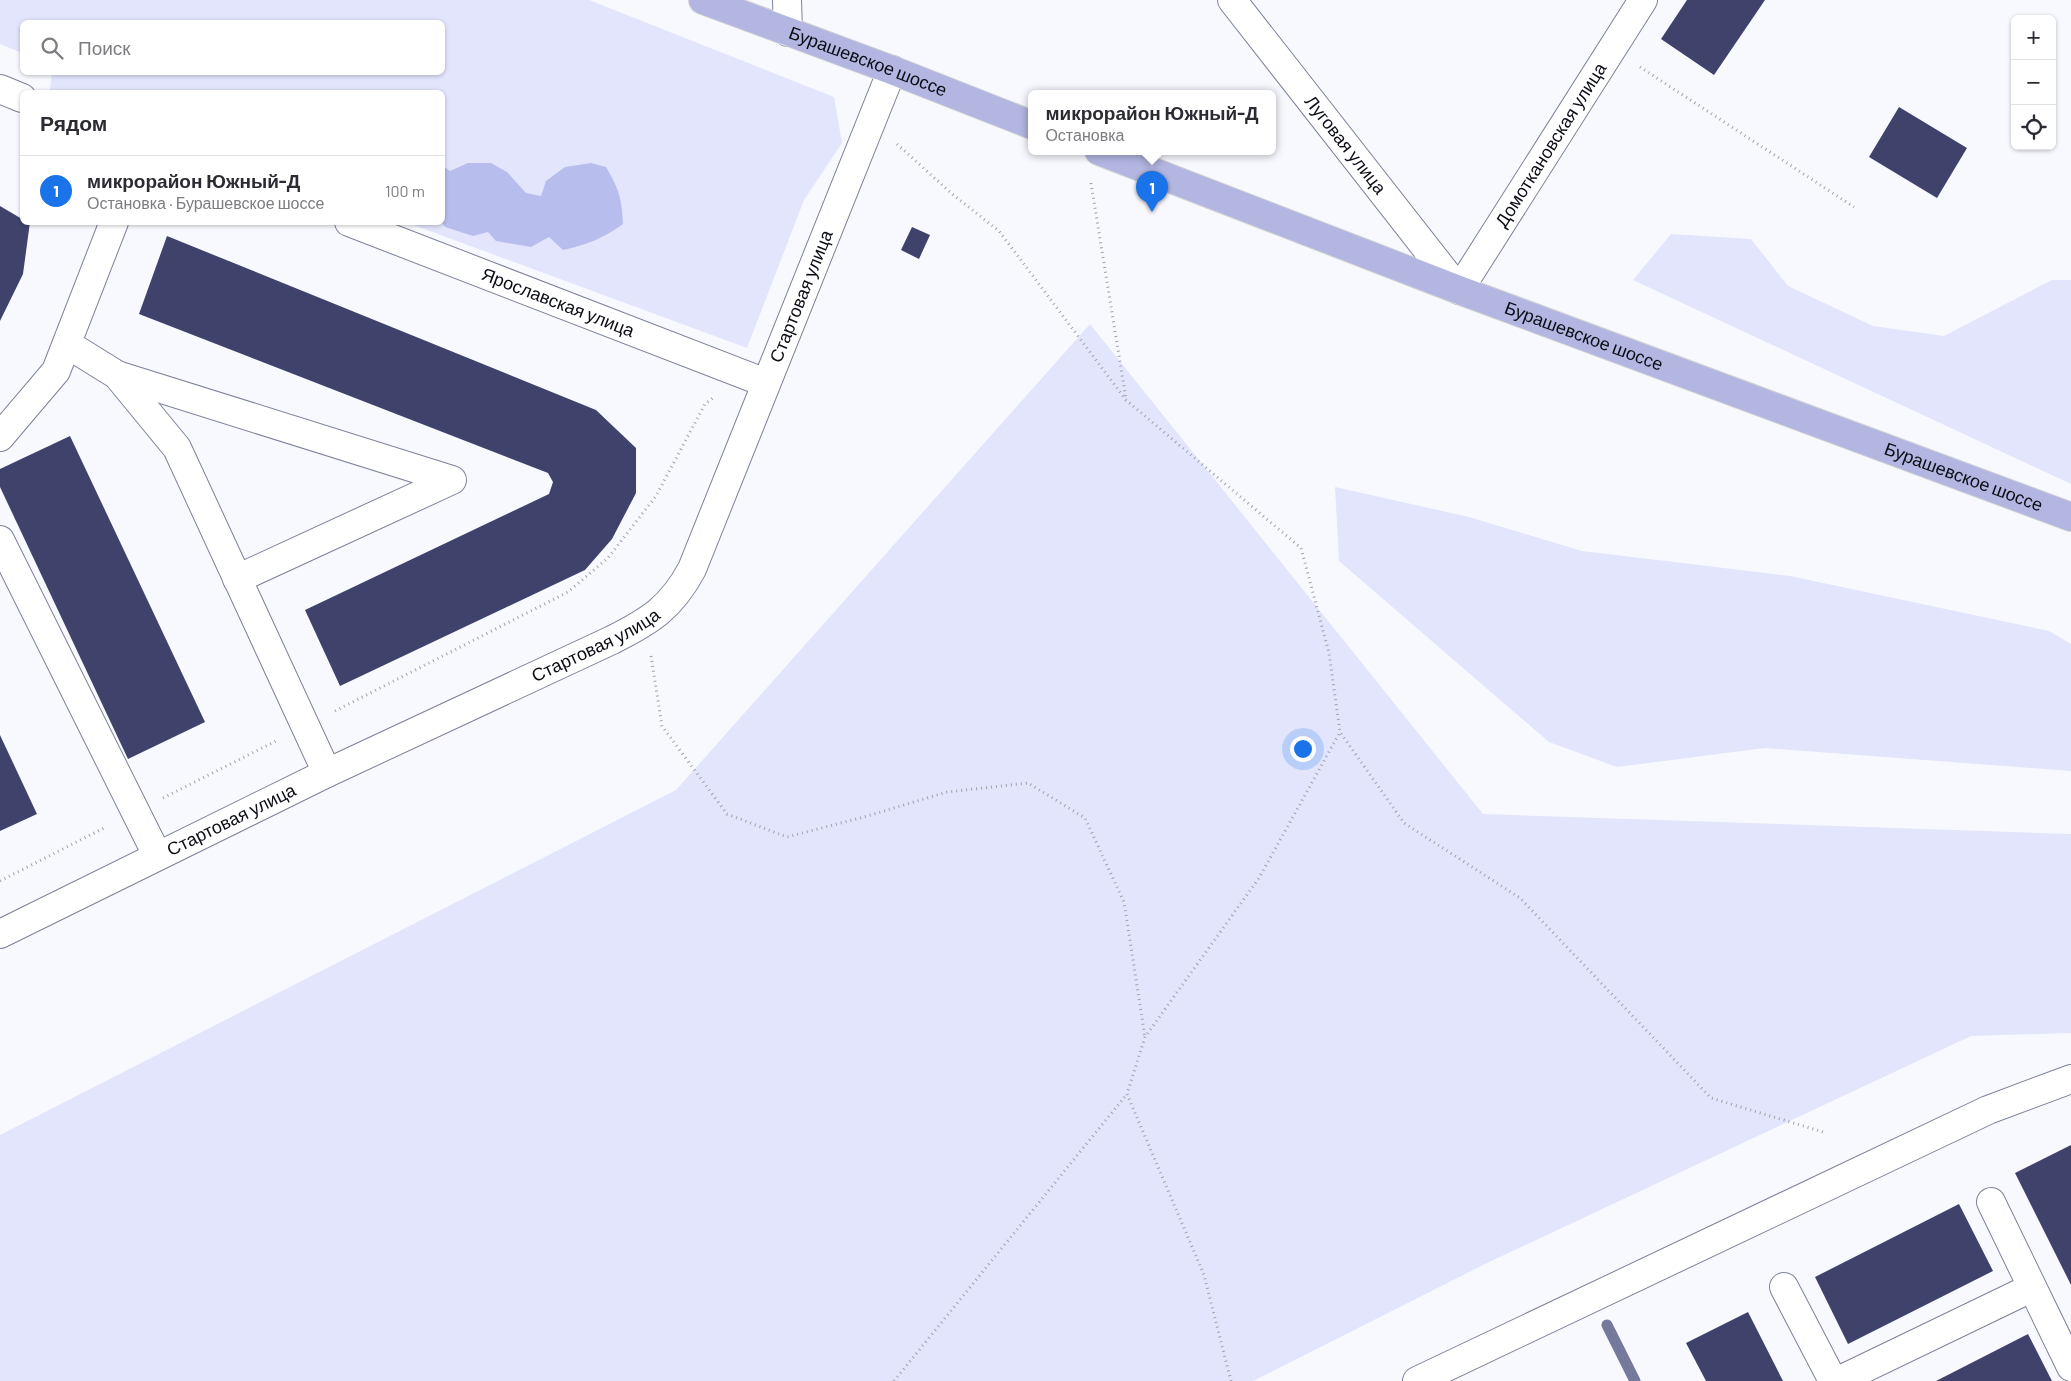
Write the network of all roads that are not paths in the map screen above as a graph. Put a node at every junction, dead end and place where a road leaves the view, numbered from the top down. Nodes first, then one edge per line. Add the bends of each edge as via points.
1 (703, 0) edge
2 (787, 0) edge
3 (1232, 0) edge
4 (1643, 0) edge
5 (788, 32) junction
6 (892, 70) junction
7 (0, 89) edge
8 (20, 97) edge
9 (1028, 123) edge
10 (1109, 155) edge
11 (113, 225) edge
12 (357, 225) edge
13 (1459, 290) junction
14 (67, 344) junction
15 (117, 375) junction
16 (754, 379) junction
17 (0, 437) edge
18 (2071, 517) edge
19 (0, 540) edge
20 (237, 579) junction
21 (327, 773) junction
22 (157, 855) junction
23 (0, 934) edge
24 (2071, 1079) edge
25 (1991, 1202) dead end
26 (1784, 1287) dead end
27 (2031, 1288) junction
28 (2071, 1367) edge
29 (1417, 1381) edge
30 (1833, 1381) edge
31 (1838, 1381) edge

1 - 5 main road, Бурашевское шоссе
2 - 5 street
3 - 13 street, Луговая улица
4 - 13 street, Домоткановская улица
5 - 6 main road, Бурашевское шоссе
6 - 9 main road, Бурашевское шоссе
6 - 16 street, Стартовая улица
7 - 8 street
10 - 13 main road, Бурашевское шоссе
11 - 14 street
12 - 16 street, Ярославская улица
13 - 18 main road, Бурашевское шоссе
14 - 15 street
14 - 17 street via 56,371
15 - 20 street via 177,448
15 - 20 street via 452,480
16 - 21 street, Стартовая улица via 692,569 675,596 653,618
19 - 22 street
20 - 21 street
21 - 22 street, Стартовая улица
22 - 23 street, Стартовая улица
24 - 29 street via 1988,1110
25 - 27 street
26 - 30 street
27 - 28 street
27 - 31 street

